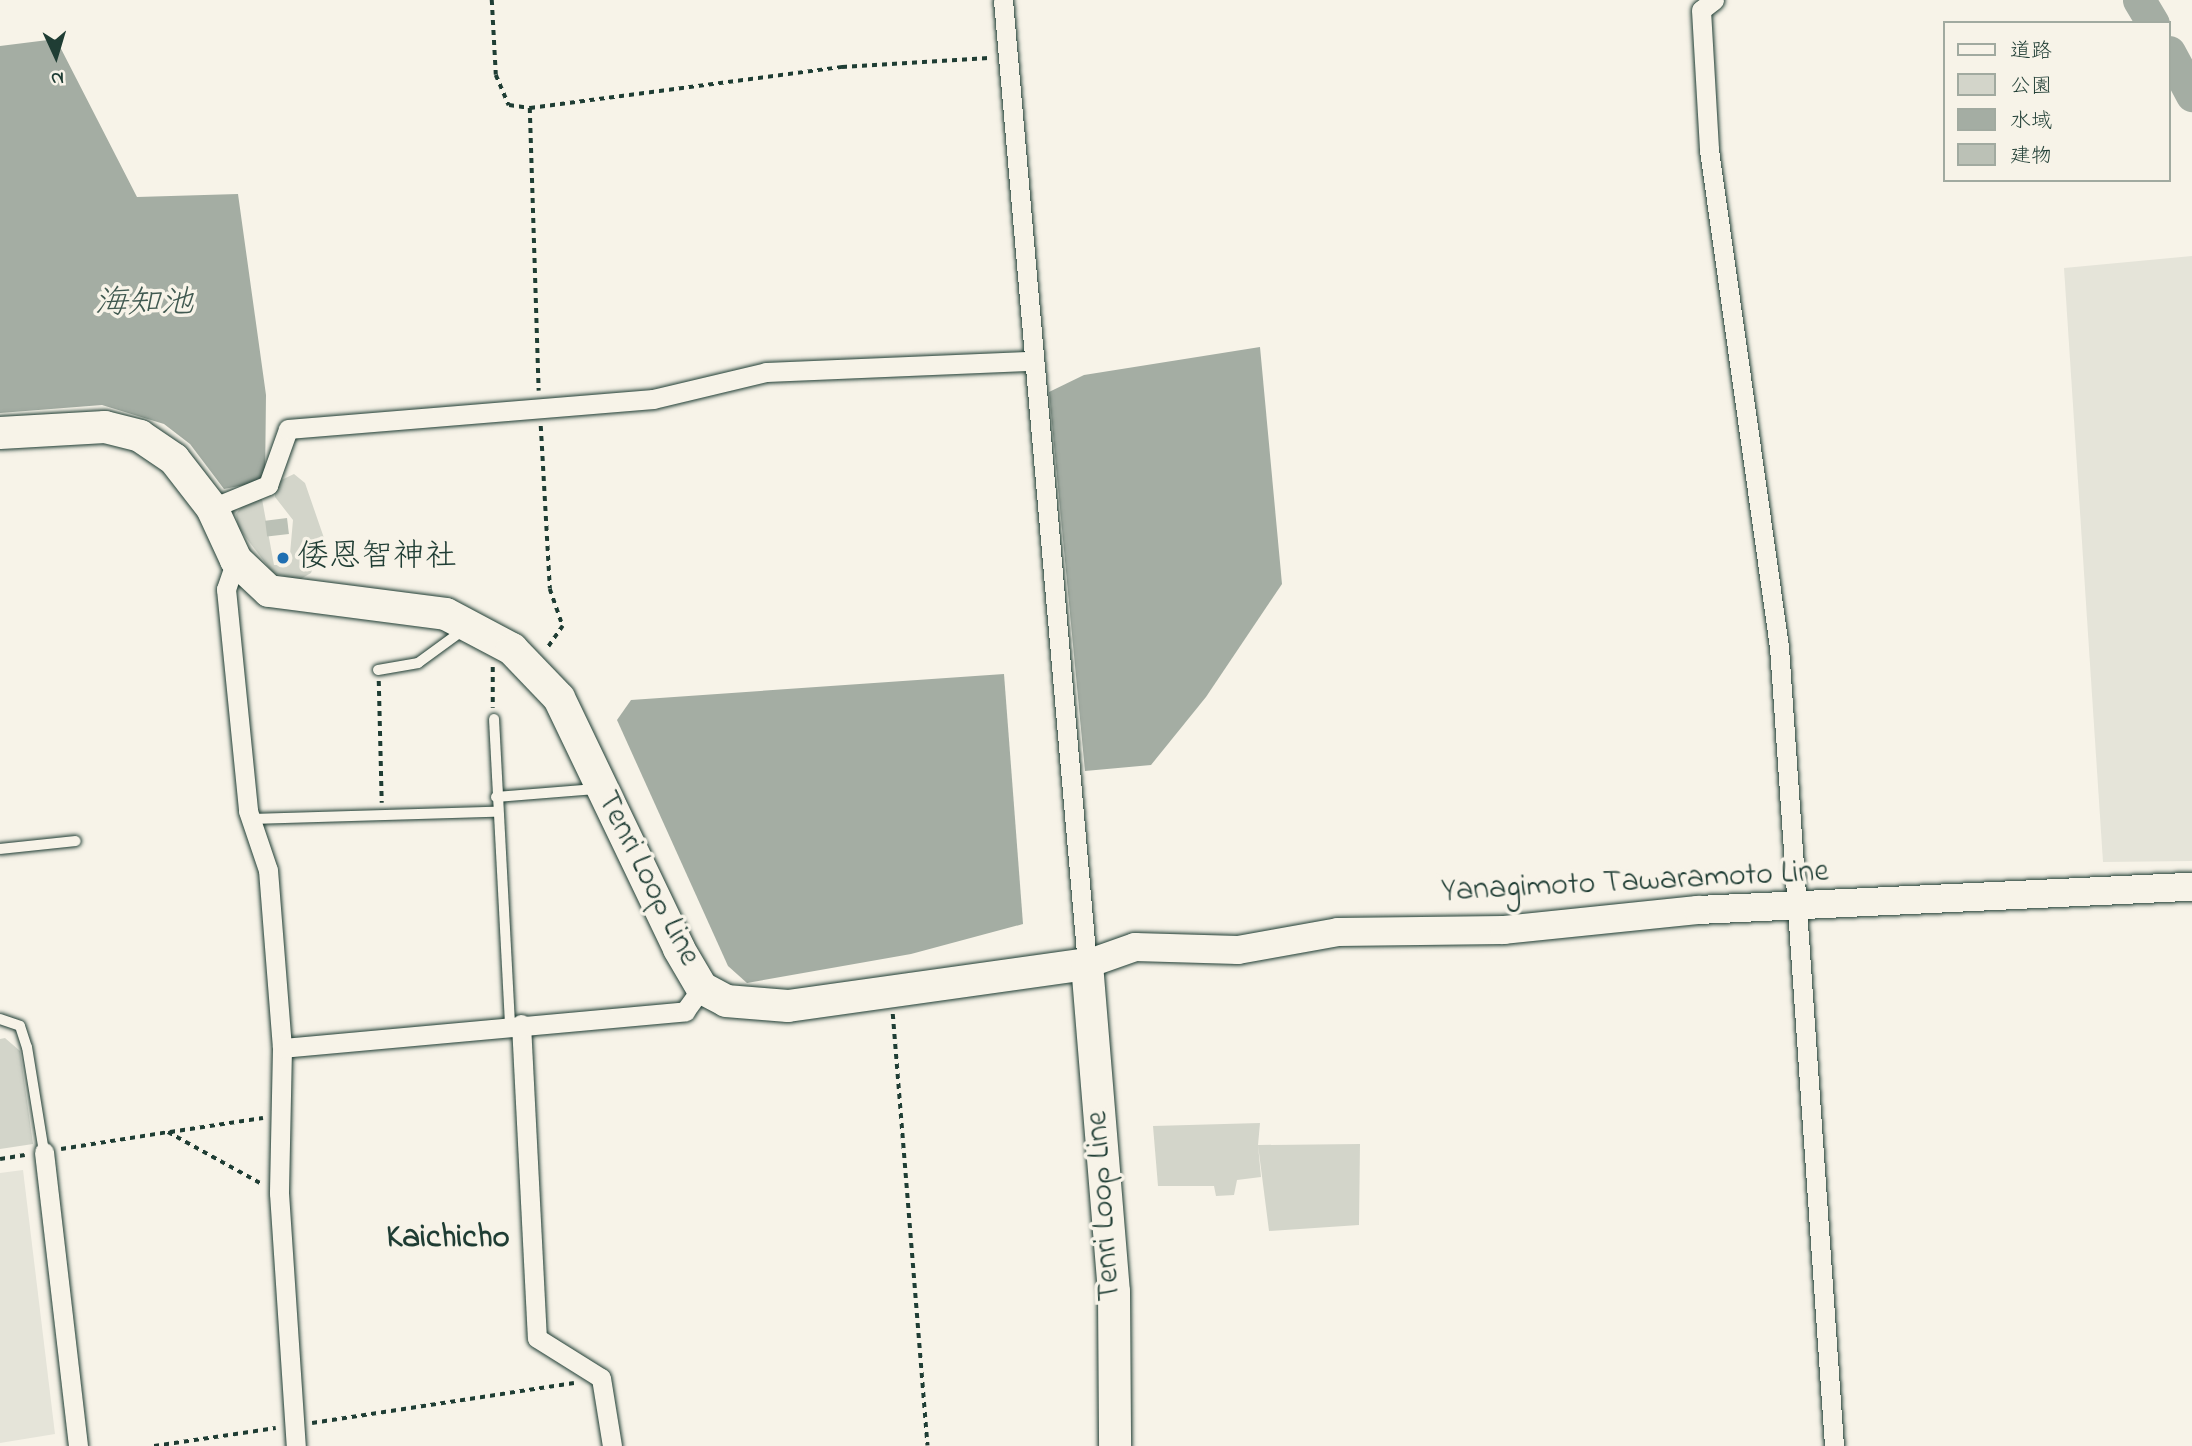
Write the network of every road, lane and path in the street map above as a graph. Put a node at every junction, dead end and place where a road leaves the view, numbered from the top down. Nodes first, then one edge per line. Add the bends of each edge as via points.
1 (492, 0) edge
2 (1003, 0) edge
3 (1714, 0) edge
4 (1009, 57) junction
5 (1034, 361) junction
6 (0, 433) edge
7 (212, 508) junction
8 (236, 560) junction
9 (480, 631) junction
10 (378, 670) joint
11 (494, 719) joint
12 (601, 789) junction
13 (496, 797) junction
14 (383, 812) junction
15 (494, 812) junction
16 (251, 819) junction
17 (76, 841) dead end
18 (0, 849) edge
19 (2192, 887) edge
20 (1795, 909) junction
21 (1087, 964) junction
22 (702, 988) junction
23 (891, 991) junction
24 (0, 1019) edge
25 (516, 1024) junction
26 (282, 1048) junction
27 (283, 1115) junction
28 (168, 1132) junction
29 (44, 1152) junction
30 (0, 1159) edge
31 (279, 1193) junction
32 (601, 1378) junction
33 (294, 1425) junction
34 (78, 1446) edge
35 (154, 1446) edge
36 (296, 1446) edge
37 (612, 1446) edge
38 (928, 1446) edge
39 (1115, 1446) edge
40 (1835, 1446) edge

1 - 4 path via 496,75 509,105 530,108 842,66
2 - 4 street
3 - 20 street via 1701,10 1709,150 1738,391 1775,604
4 - 5 street
5 - 7 street via 766,372 653,399 288,429 268,485
5 - 21 street
6 - 7 main road, Tenri Loop Line via 105,427 139,436 174,459
7 - 8 main road, Tenri Loop Line
8 - 9 main road, Tenri Loop Line via 269,591 390,604
8 - 16 street via 226,589
9 - 10 lane via 418,663
9 - 11 path
9 - 12 main road, Tenri Loop Line via 532,666 559,698
10 - 14 path
11 - 13 lane
12 - 13 lane
12 - 22 main road, Tenri Loop Line
13 - 15 lane
14 - 15 lane
14 - 16 lane
15 - 25 lane
16 - 26 street via 268,870
17 - 18 lane
19 - 20 main road, Yanagimoto Tawaramoto Line
20 - 21 main road, Yanagimoto Tawaramoto Line via 1698,911 1504,930 1338,932 1238,950 1135,947
20 - 40 street
21 - 23 main road, Tenri Loop Line
21 - 39 main road, Tenri Loop Line via 1114,1292
22 - 23 main road, Tenri Loop Line via 750,1006
22 - 25 street via 685,1011
23 - 38 path
24 - 29 lane via 20,1026 27,1047
25 - 26 street
25 - 32 street via 537,1338
26 - 27 street
27 - 28 path
27 - 31 street
28 - 29 path
28 - 31 path
29 - 30 path
29 - 34 street
31 - 33 street
32 - 33 path
32 - 37 street
33 - 35 path
33 - 36 street

